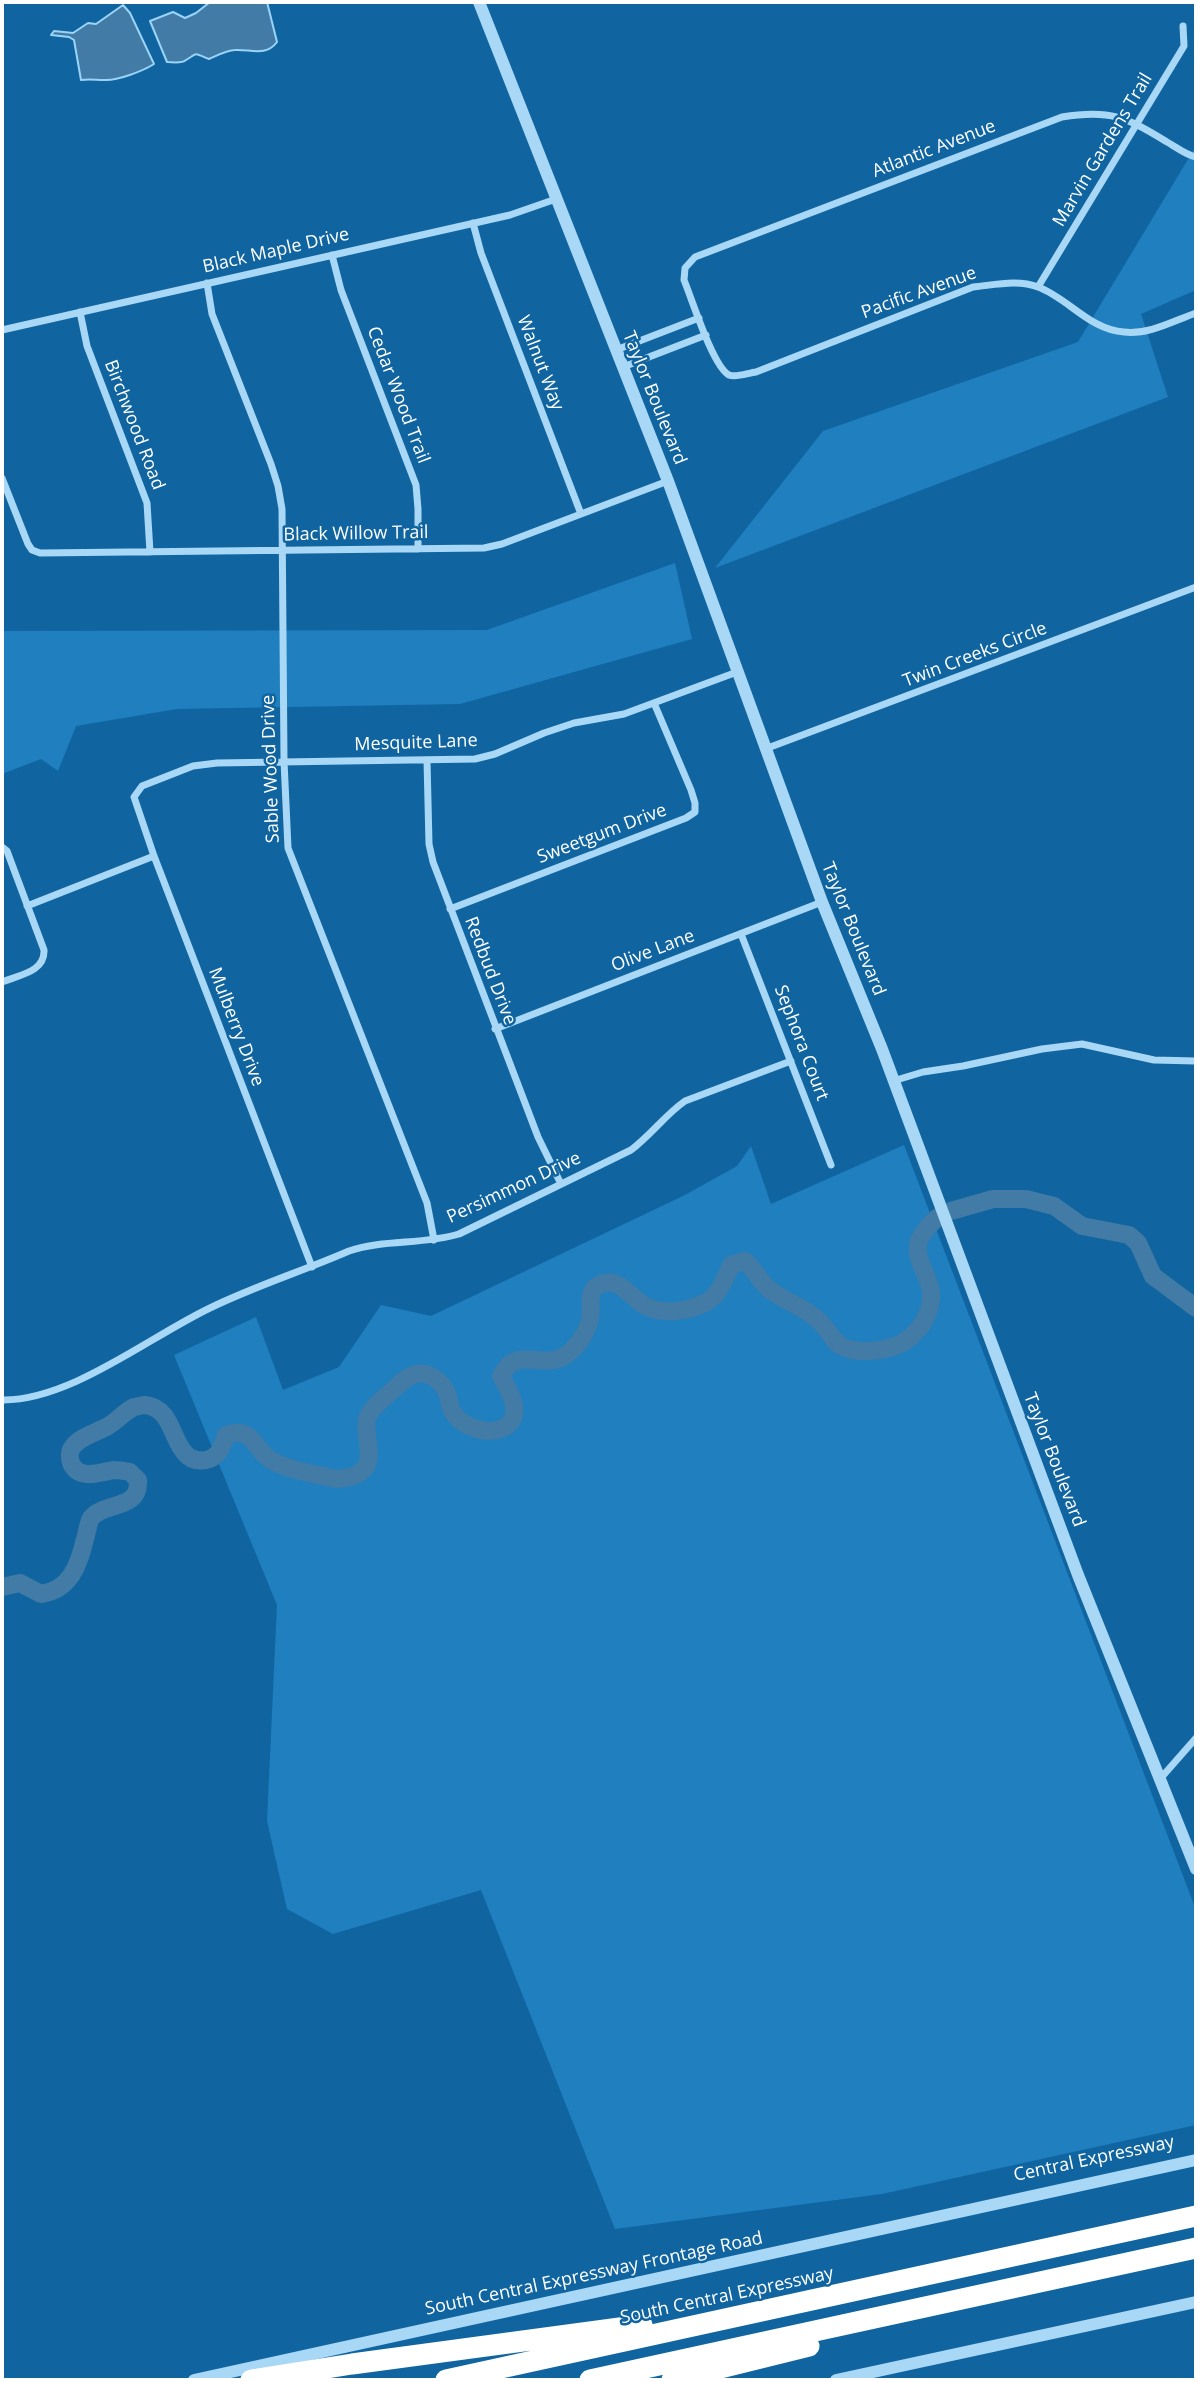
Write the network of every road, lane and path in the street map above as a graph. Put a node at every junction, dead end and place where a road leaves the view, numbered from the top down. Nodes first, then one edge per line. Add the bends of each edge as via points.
1 (479, 2) edge
2 (1183, 26) dead end
3 (1137, 124) junction
4 (1196, 157) edge
5 (556, 199) junction
6 (473, 223) junction
7 (332, 255) junction
8 (206, 283) junction
9 (1038, 287) junction
10 (80, 312) junction
11 (1196, 313) edge
12 (699, 318) junction
13 (2, 330) edge
14 (706, 335) junction
15 (616, 350) junction
16 (623, 367) junction
17 (2, 478) edge
18 (668, 481) junction
19 (581, 514) junction
20 (418, 549) junction
21 (282, 550) junction
22 (149, 552) junction
23 (1196, 587) edge
24 (737, 672) junction
25 (654, 703) junction
26 (765, 750) junction
27 (427, 760) junction
28 (284, 761) junction
29 (134, 797) joint
30 (2, 847) edge
31 (154, 856) junction
32 (822, 902) junction
33 (27, 906) junction
34 (450, 909) junction
35 (741, 934) junction
36 (2, 982) edge
37 (495, 1029) junction
38 (1196, 1061) edge
39 (792, 1062) junction
40 (893, 1081) junction
41 (831, 1165) dead end
42 (561, 1184) junction
43 (434, 1240) junction
44 (312, 1268) junction
45 (2, 1400) edge
46 (1196, 1738) edge
47 (1160, 1779) junction
48 (1196, 1869) edge
49 (1196, 2160) edge
50 (1002, 2202) joint
51 (1196, 2216) edge
52 (1196, 2248) edge
53 (1196, 2302) edge
54 (840, 2326) junction
55 (681, 2329) junction
56 (194, 2380) edge
57 (251, 2380) edge
58 (446, 2380) edge
59 (590, 2380) edge
60 (672, 2380) edge
61 (836, 2380) edge

1 - 5 street, Taylor Boulevard
2 - 3 street, Marvin Gardens Trail via 1184,46
3 - 4 street, Atlantic Avenue
3 - 9 street, Marvin Gardens Trail
3 - 12 street, Atlantic Avenue via 1116,115 1062,117 695,257 685,268 684,280
5 - 6 street, Black Maple Drive
5 - 15 street, Taylor Boulevard
6 - 7 street, Black Maple Drive
6 - 19 street, Walnut Way
7 - 8 street, Black Maple Drive
7 - 20 street, Cedar Wood Trail via 341,290 416,485
8 - 10 street, Black Maple Drive
8 - 21 street, Sable Wood Drive via 212,314 278,486
9 - 11 street, Pacific Avenue via 1090,319 1123,332 1143,332
9 - 14 street, Pacific Avenue via 1012,283 974,287 736,376 717,364
10 - 13 street, Black Maple Drive
10 - 22 street, Birchwood Road via 87,346 147,503
12 - 14 street
12 - 15 street
14 - 16 street
15 - 16 street, Taylor Boulevard
16 - 18 street, Taylor Boulevard
17 - 22 street, Black Willow Trail via 32,550
18 - 19 street, Black Willow Trail
18 - 24 street, Taylor Boulevard
19 - 20 street, Black Willow Trail via 484,548
20 - 21 street, Black Willow Trail
21 - 22 street, Black Willow Trail
21 - 28 street, Sable Wood Drive
23 - 26 street, Twin Creeks Circle
24 - 25 street, Mesquite Lane
24 - 26 street, Taylor Boulevard
25 - 27 street, Mesquite Lane via 554,730 495,754
25 - 34 street, Sweetgum Drive via 691,790 695,811
26 - 32 street, Taylor Boulevard
27 - 28 street, Mesquite Lane
27 - 34 street, Redbud Drive via 429,844
28 - 29 street, Mesquite Lane via 193,766 142,786
28 - 43 street, Sable Wood Drive via 288,848 427,1203
29 - 31 street, Mulberry Drive
30 - 33 street
31 - 33 street
31 - 44 street, Mulberry Drive
32 - 35 street, Olive Lane
32 - 40 street, Taylor Boulevard
33 - 36 street via 44,959 39,967
34 - 37 street, Redbud Drive
35 - 37 street, Olive Lane
35 - 39 street, Sephora Court
37 - 42 street, Redbud Drive
38 - 40 street via 1154,1060 1083,1044
39 - 41 street, Sephora Court
39 - 42 street, Persimmon Drive via 685,1101 631,1150
40 - 47 street, Taylor Boulevard via 1078,1575
42 - 43 street, Persimmon Drive via 459,1234
43 - 44 street, Persimmon Drive via 365,1246
44 - 45 street, Persimmon Drive via 209,1308 74,1383 45,1394
46 - 47 street
47 - 48 street, Taylor Boulevard
49 - 50 street, Central Expressway
50 - 56 street, South Central Expressway Frontage Road
51 - 55 highway, South Central Expressway
52 - 54 highway
53 - 61 street
54 - 59 highway
54 - 60 highway via 805,2348
55 - 57 highway via 662,2322
55 - 58 highway, South Central Expressway

